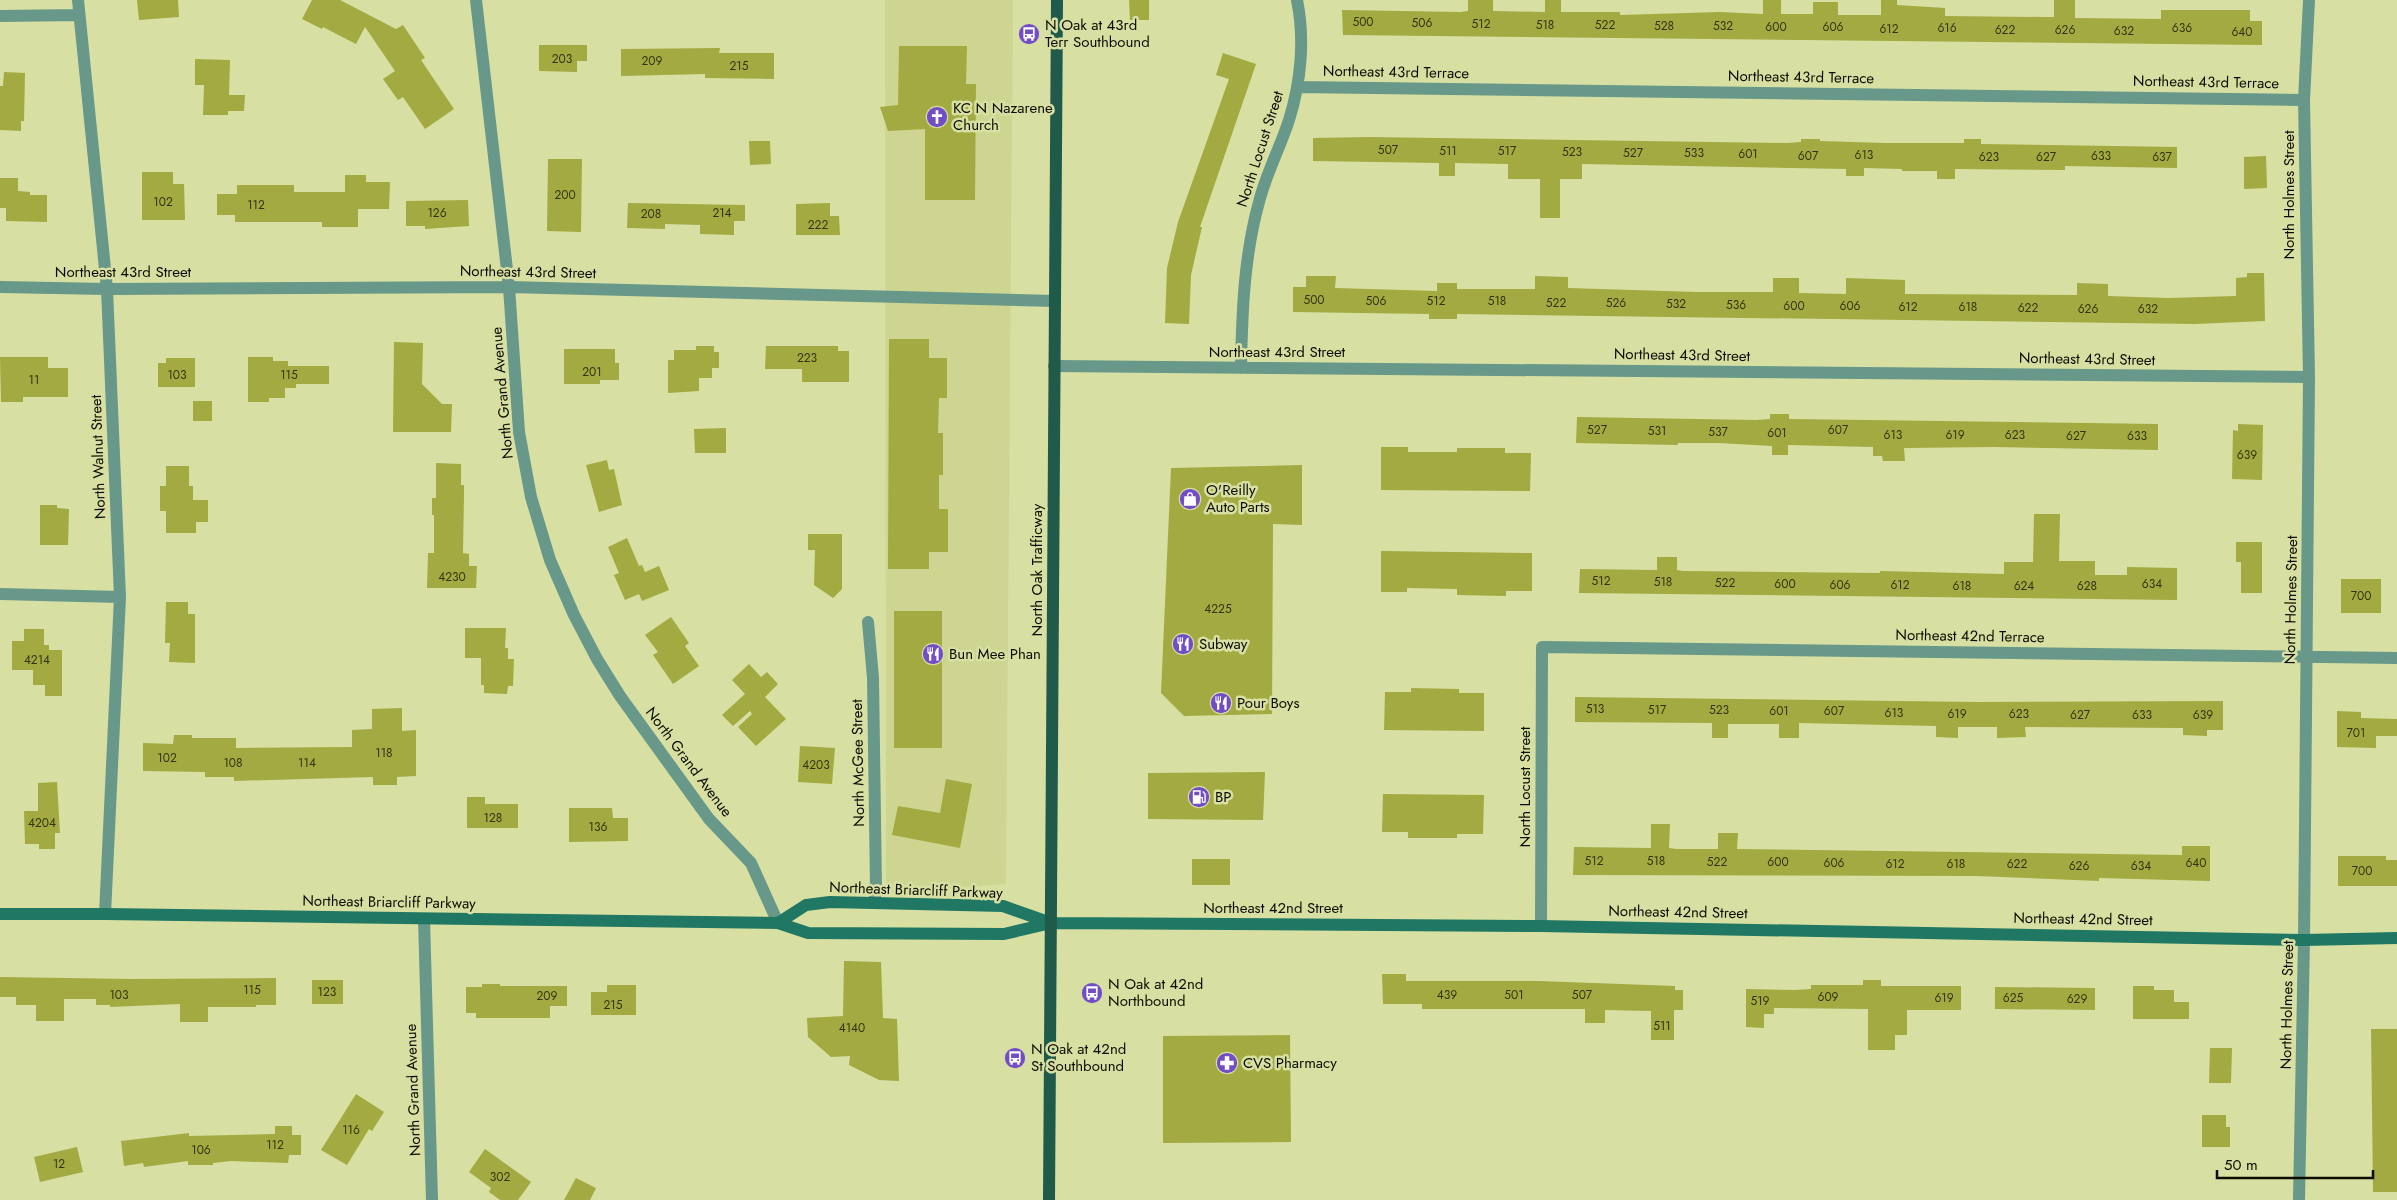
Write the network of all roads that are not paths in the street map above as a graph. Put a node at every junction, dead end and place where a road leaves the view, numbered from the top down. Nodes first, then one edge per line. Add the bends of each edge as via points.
1 (78, 0) edge
2 (476, 0) edge
3 (1057, 0) edge
4 (1297, 0) edge
5 (2309, 0) edge
6 (78, 15) junction
7 (0, 16) edge
8 (1297, 86) junction
9 (2304, 100) junction
10 (0, 287) edge
11 (509, 287) junction
12 (107, 289) junction
13 (1055, 301) junction
14 (1054, 366) junction
15 (1241, 368) junction
16 (2309, 377) junction
17 (0, 594) edge
18 (120, 597) junction
19 (868, 622) dead end
20 (1542, 647) joint
21 (2306, 657) junction
22 (2397, 658) edge
23 (874, 903) junction
24 (0, 914) edge
25 (105, 914) junction
26 (424, 919) junction
27 (778, 923) junction
28 (1051, 923) junction
29 (1541, 926) junction
30 (2397, 938) edge
31 (2304, 940) junction
32 (432, 1200) edge
33 (1049, 1200) edge
34 (2300, 1200) edge

1 - 6 street, North Walnut Street
2 - 11 street, North Grand Avenue
3 - 13 main road, North Oak Trafficway
4 - 8 street, North Locust Street via 1301,34
5 - 9 street, North Holmes Street
6 - 7 street
6 - 12 street, North Walnut Street
8 - 9 street, Northeast 43rd Terrace
8 - 15 street, North Locust Street via 1289,120 1259,203 1248,255 1242,307
9 - 16 street, North Holmes Street
10 - 12 street, Northeast 43rd Street
11 - 12 street, Northeast 43rd Street
11 - 13 street, Northeast 43rd Street
11 - 27 street, North Grand Avenue via 521,447 531,497 550,560 596,659 709,819 751,864
12 - 18 street, North Walnut Street
13 - 14 main road, North Oak Trafficway
14 - 15 street, Northeast 43rd Street
14 - 28 main road, North Oak Trafficway
15 - 16 street, Northeast 43rd Street
16 - 21 street, North Holmes Street
17 - 18 street
18 - 25 street, North Walnut Street
19 - 23 street, North McGee Street via 873,678
20 - 21 street, Northeast 42nd Terrace
20 - 29 street, North Locust Street
21 - 22 street, Northeast 42nd Terrace
21 - 31 street, North Holmes Street
23 - 27 main road, Northeast Briarcliff Parkway via 830,902 806,906
23 - 28 main road, Northeast Briarcliff Parkway via 1002,906
24 - 25 main road, Northeast Briarcliff Parkway
25 - 26 main road, Northeast Briarcliff Parkway
26 - 27 main road, Northeast Briarcliff Parkway
26 - 32 street, North Grand Avenue
27 - 28 main road, Northeast Briarcliff Parkway via 808,933 984,934 1004,934
28 - 29 main road, Northeast 42nd Street
28 - 33 main road, North Oak Trafficway
29 - 31 main road, Northeast 42nd Street
30 - 31 main road, Northeast 42nd Street
31 - 34 street, North Holmes Street

